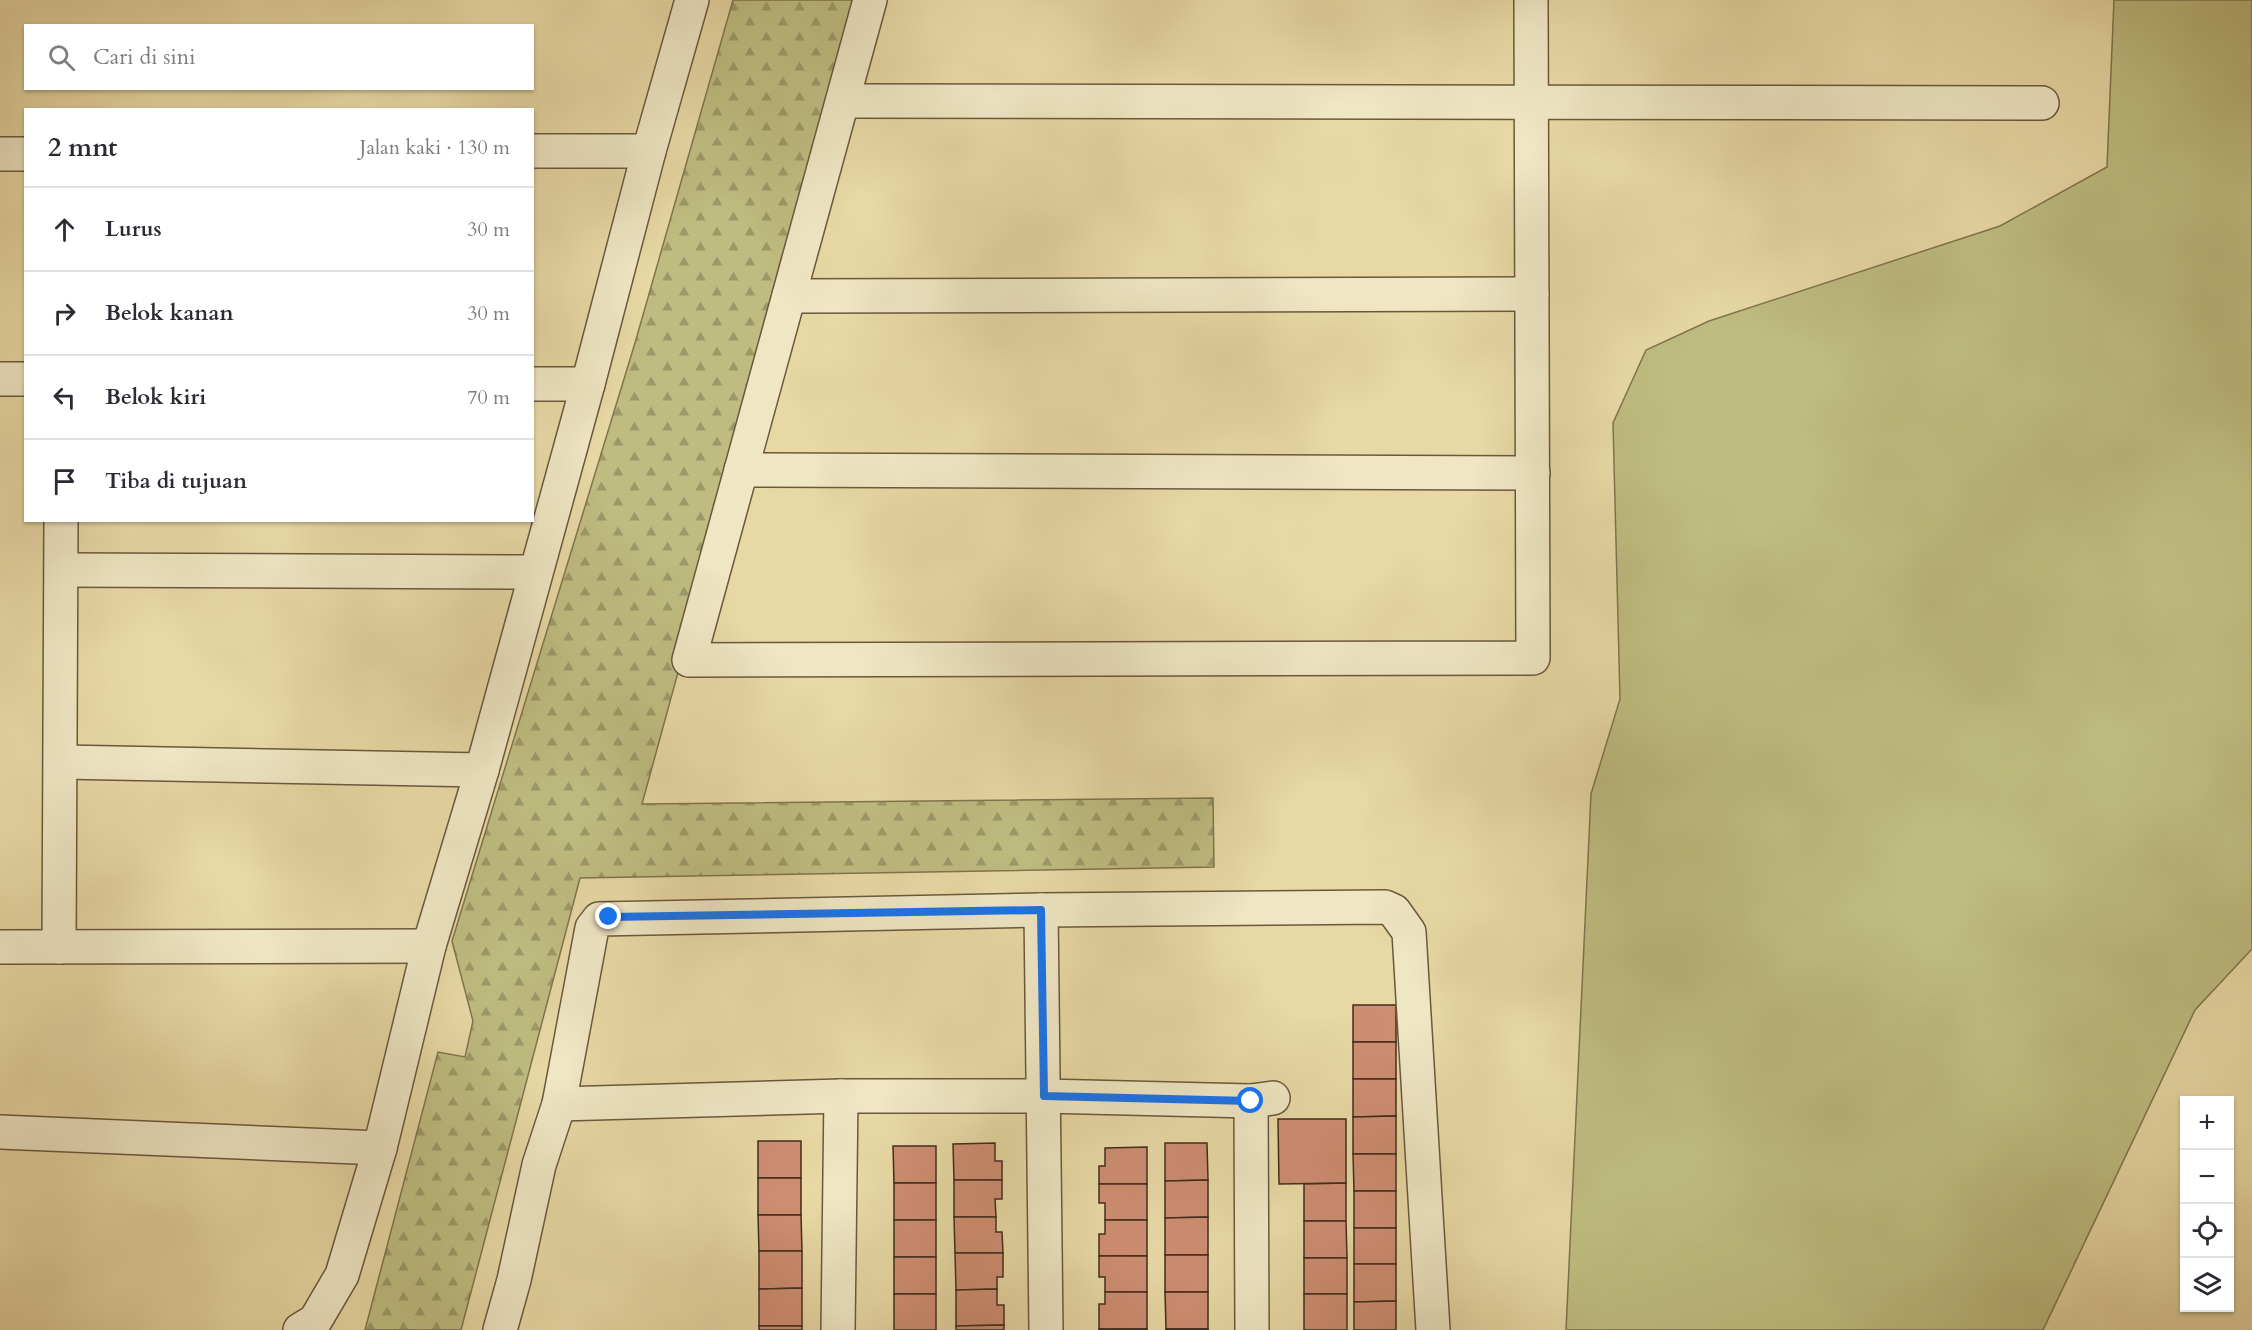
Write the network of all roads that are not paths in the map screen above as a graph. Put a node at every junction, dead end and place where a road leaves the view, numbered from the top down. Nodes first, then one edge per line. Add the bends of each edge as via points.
1 (692, 0) edge
2 (870, 0) edge
3 (1532, 0) edge
4 (843, 101) junction
5 (1532, 102) junction
6 (2042, 103) dead end
7 (534, 151) edge
8 (649, 151) junction
9 (0, 154) edge
10 (24, 154) edge
11 (1532, 294) junction
12 (789, 296) junction
13 (24, 379) edge
14 (0, 380) edge
15 (534, 384) edge
16 (588, 384) junction
17 (741, 471) junction
18 (1533, 473) junction
19 (61, 522) edge
20 (62, 570) junction
21 (535, 572) junction
22 (62, 762) junction
23 (482, 770) junction
24 (1041, 910) junction
25 (429, 946) junction
26 (0, 947) edge
27 (60, 947) junction
28 (841, 1096) junction
29 (1044, 1096) junction
30 (560, 1104) junction
31 (0, 1132) edge
32 (380, 1148) junction
33 (300, 1330) edge
34 (500, 1330) edge
35 (838, 1330) edge
36 (1046, 1330) edge
37 (1252, 1330) edge
38 (1432, 1330) edge

1 - 8 street
2 - 4 street
3 - 5 street
4 - 5 street
4 - 12 street
5 - 6 street
5 - 11 street
7 - 8 street
8 - 16 street
9 - 10 street
11 - 12 street
11 - 18 street
12 - 17 street
13 - 14 street
15 - 16 street
16 - 21 street
17 - 18 street
17 - 18 street via 689,660 1533,658
19 - 20 street
20 - 21 street
20 - 22 street
21 - 23 street
22 - 23 street
22 - 27 street
23 - 25 street
24 - 29 street
24 - 30 street via 599,919 592,928
24 - 38 street via 1376,906 1394,911 1409,932
25 - 27 street
25 - 32 street
26 - 27 street
28 - 29 street
28 - 30 street
28 - 35 street
29 - 36 street
29 - 37 street via 1262,1099
30 - 34 street via 539,1165
31 - 32 street
32 - 33 street via 342,1275 315,1321

